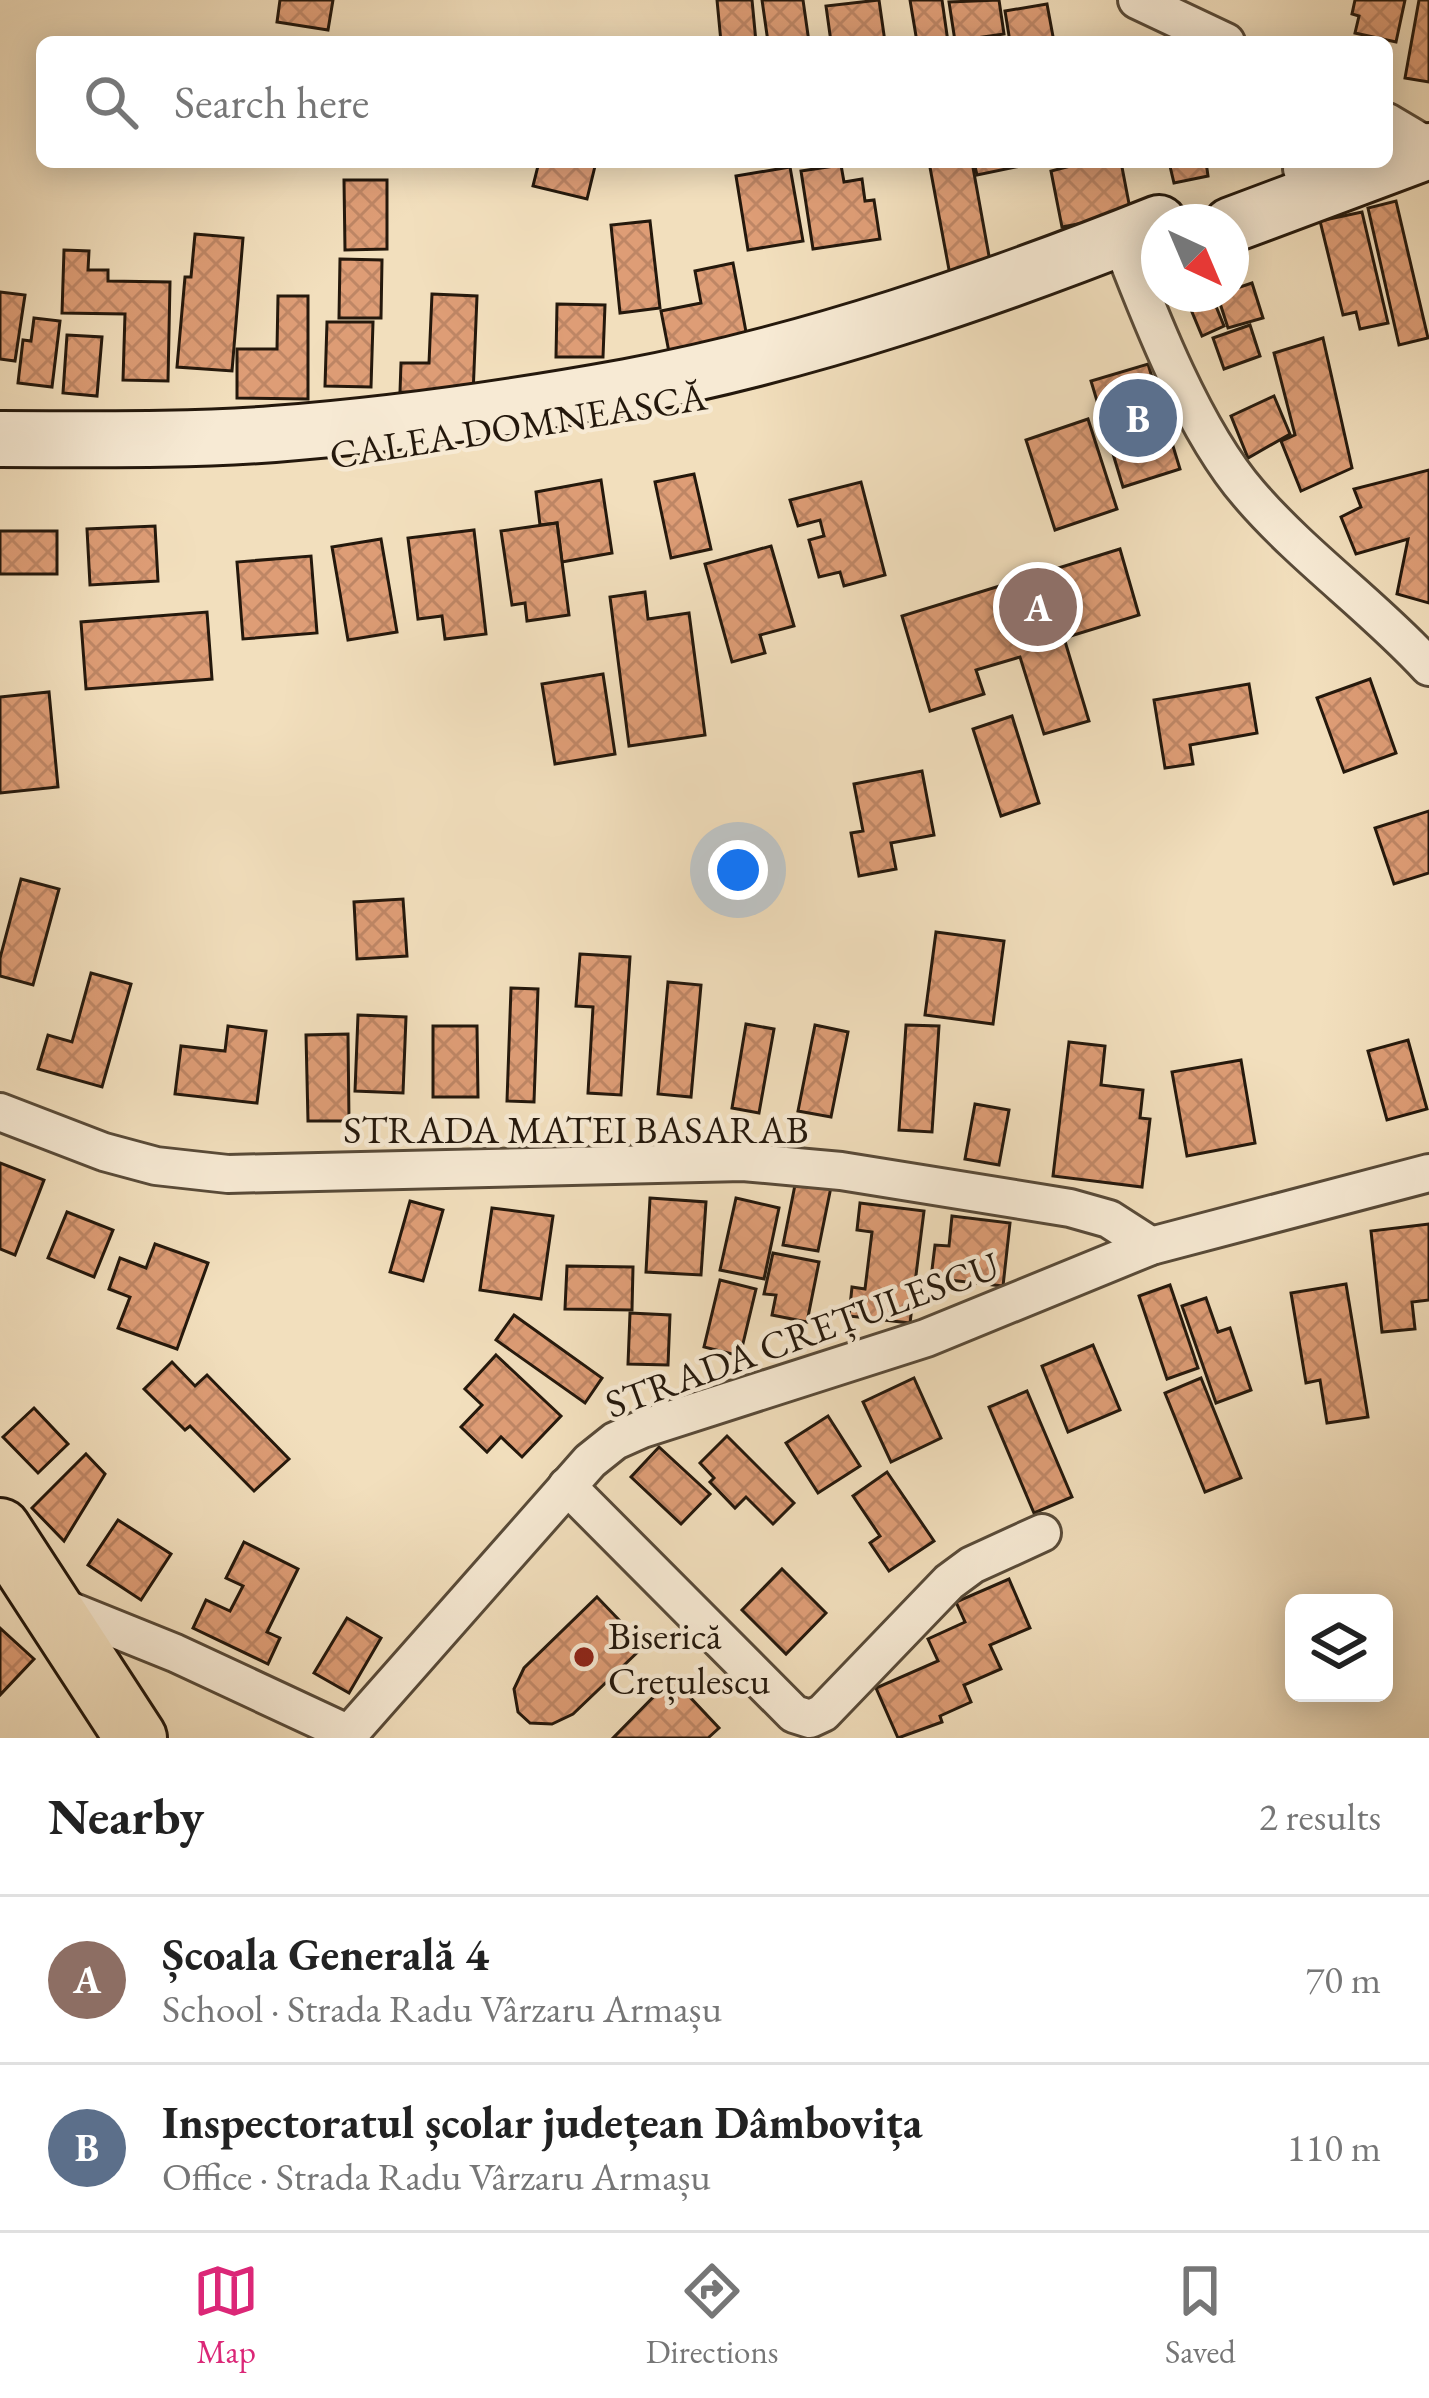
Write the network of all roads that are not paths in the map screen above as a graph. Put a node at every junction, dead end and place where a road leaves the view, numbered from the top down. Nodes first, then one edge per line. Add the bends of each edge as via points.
1 (1137, 0) edge
2 (1213, 36) edge
3 (1301, 168) edge
4 (1345, 168) edge
5 (1224, 204) edge
6 (1249, 216) edge
7 (1141, 241) edge
8 (1141, 242) edge
9 (1163, 312) edge
10 (0, 439) edge
11 (0, 468) edge
12 (1429, 667) edge
13 (0, 1112) edge
14 (1429, 1174) edge
15 (1151, 1246) junction
16 (567, 1486) junction
17 (0, 1529) edge
18 (1042, 1533) dead end
19 (50, 1603) junction
20 (136, 1738) edge

1 - 2 street
3 - 5 main road
4 - 6 main road
7 - 10 main road via 630,386 271,434
8 - 11 main road, CALEA DOMNEASCĂ via 922,338 621,417 271,462
9 - 12 street via 1176,367 1233,475
13 - 15 street, STRADA MATEI BASARAB via 104,1152 228,1174 742,1162 841,1171 1070,1208 1109,1219
14 - 15 street
15 - 16 street, STRADA CREȚULESCU via 926,1338 642,1429 590,1460
16 - 18 street via 794,1714 810,1720 949,1582
16 - 19 street, STRADA CREȚULESCU via 349,1734
17 - 19 main road
19 - 20 main road

